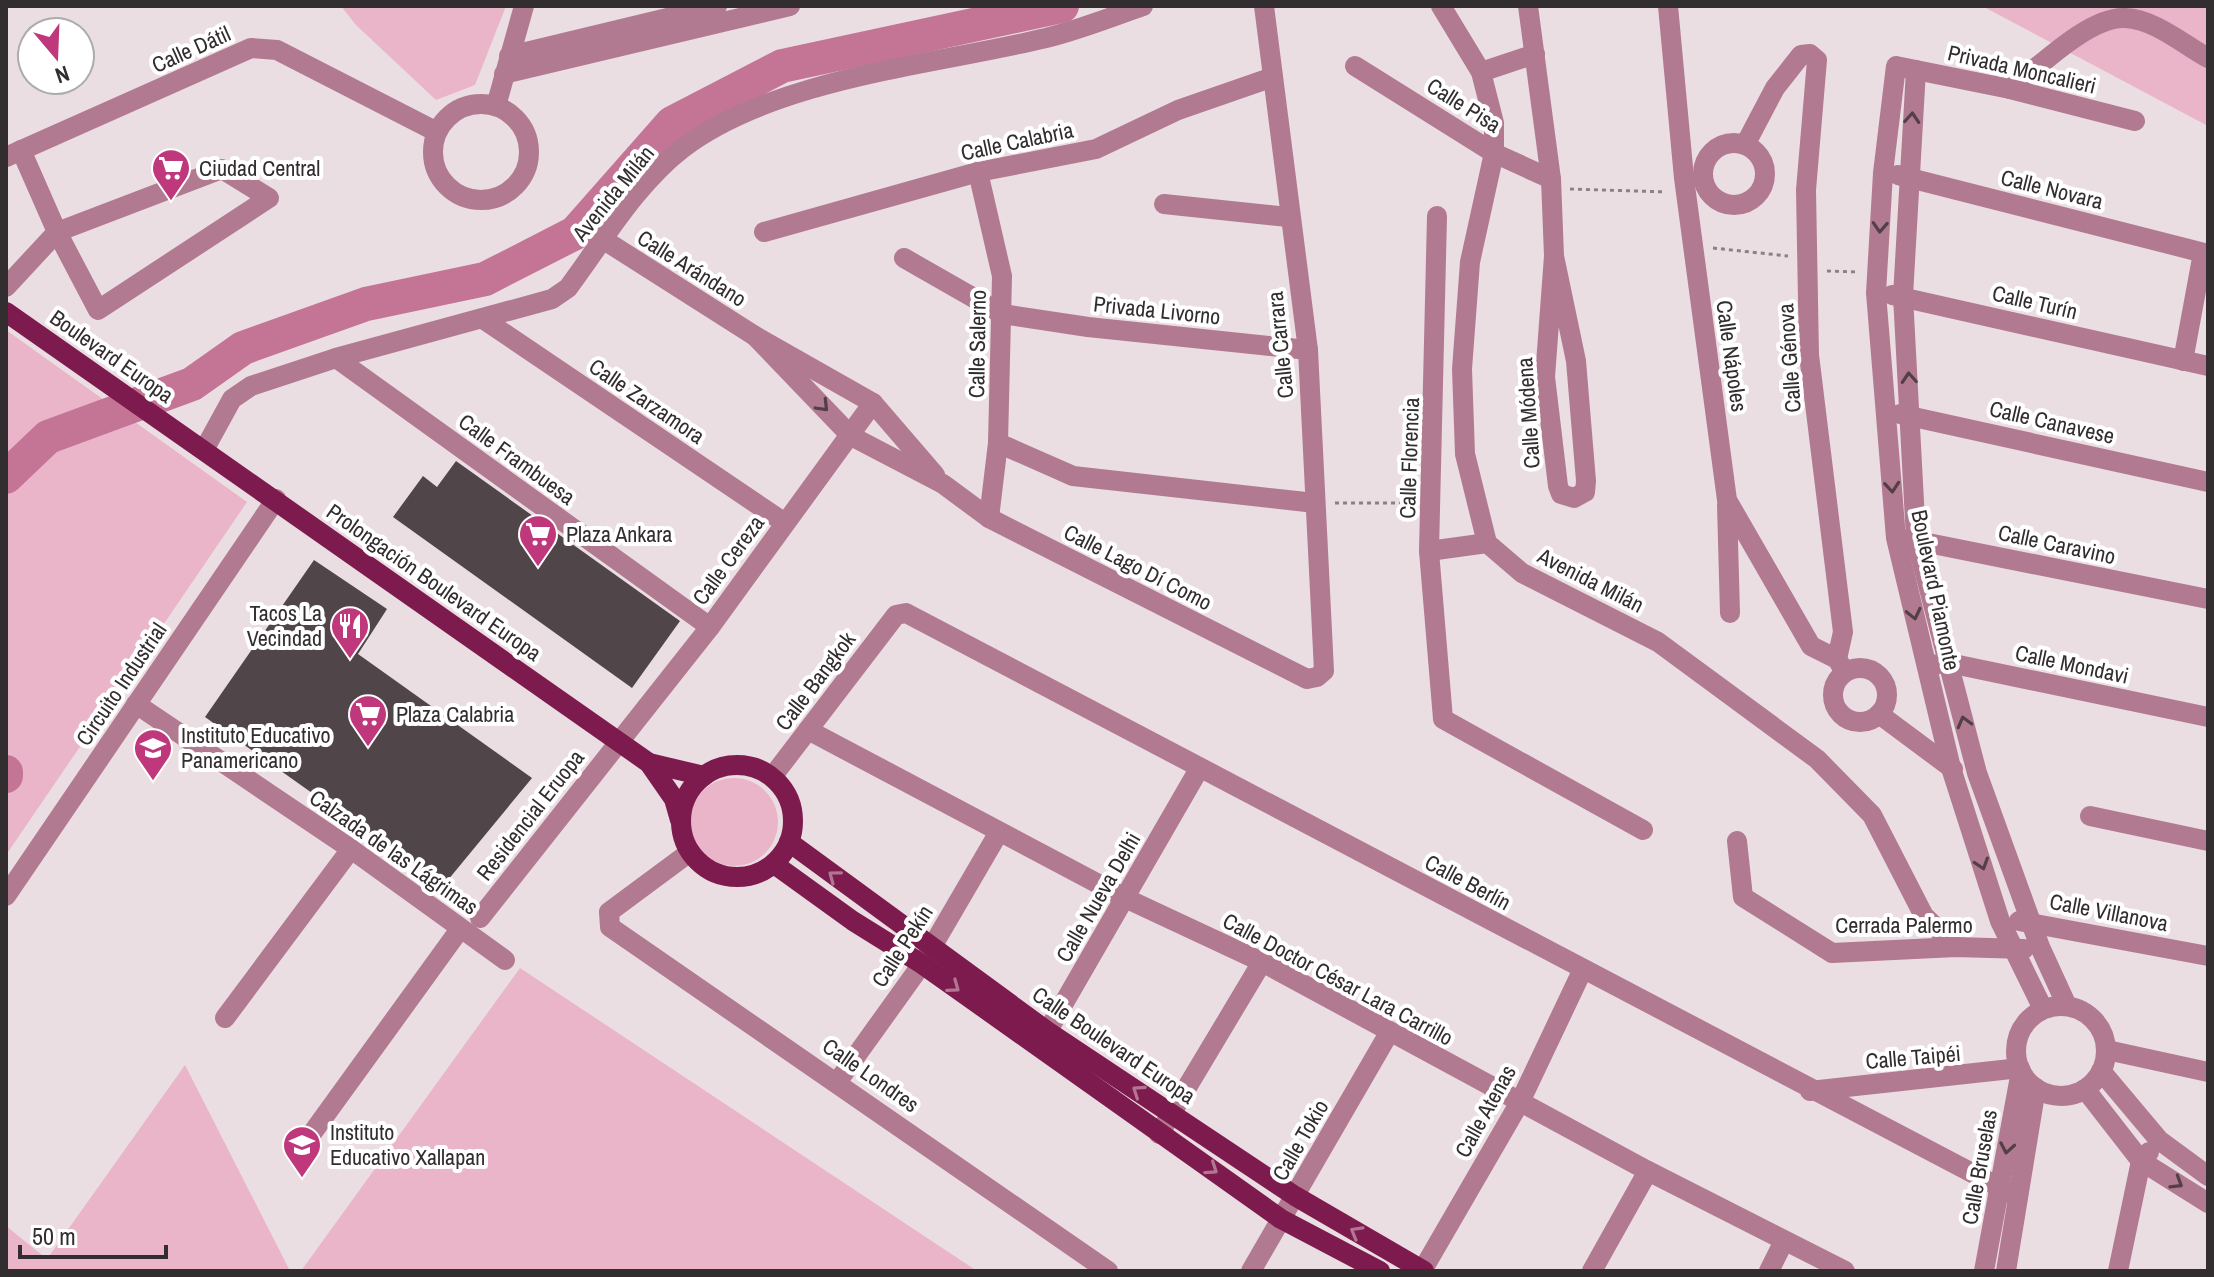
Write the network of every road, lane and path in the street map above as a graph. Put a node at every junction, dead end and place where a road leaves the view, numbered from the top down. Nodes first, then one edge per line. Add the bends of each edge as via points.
1 (524, 6) edge
2 (717, 6) edge
3 (790, 6) edge
4 (1143, 6) edge
5 (1264, 6) edge
6 (1441, 6) edge
7 (1528, 6) edge
8 (1683, 6) edge
9 (1668, 15) edge
10 (1535, 54) junction
11 (2208, 58) edge
12 (506, 65) junction
13 (1355, 66) dead end
14 (1906, 68) junction
15 (1481, 72) junction
16 (1273, 77) junction
17 (2010, 89) junction
18 (496, 106) junction
19 (2135, 121) dead end
20 (437, 132) junction
21 (1745, 145) junction
22 (1494, 153) junction
23 (14, 154) edge
24 (978, 172) junction
25 (1883, 173) junction
26 (1908, 177) junction
27 (1691, 182) junction
28 (1551, 184) junction
29 (1164, 204) dead end
30 (1437, 216) dead end
31 (1288, 217) junction
32 (57, 232) junction
33 (764, 232) dead end
34 (604, 240) junction
35 (1693, 246) junction
36 (2206, 253) edge
37 (1554, 256) junction
38 (904, 258) dead end
39 (1807, 270) junction
40 (1878, 272) junction
41 (6, 287) edge
42 (1876, 293) junction
43 (1903, 296) junction
44 (6, 312) edge
45 (1002, 314) junction
46 (483, 319) junction
47 (755, 336) junction
48 (1308, 350) junction
49 (336, 358) junction
50 (2183, 361) junction
51 (1436, 366) junction
52 (2208, 366) edge
53 (1462, 369) junction
54 (873, 403) junction
55 (1886, 412) junction
56 (1912, 416) junction
57 (851, 436) junction
58 (998, 443) junction
59 (197, 446) junction
60 (2208, 482) edge
61 (943, 484) junction
62 (276, 499) junction
63 (1727, 500) junction
64 (1315, 503) junction
65 (1431, 503) junction
66 (989, 518) junction
67 (785, 523) junction
68 (1906, 538) junction
69 (1487, 543) junction
70 (1429, 551) junction
71 (2208, 599) edge
72 (1730, 613) dead end
73 (896, 615) joint
74 (710, 627) junction
75 (1949, 663) junction
76 (1841, 665) junction
77 (1926, 666) junction
78 (1317, 677) joint
79 (136, 704) junction
80 (1879, 714) junction
81 (2208, 717) edge
82 (808, 730) junction
83 (617, 741) junction
84 (649, 763) junction
85 (1951, 768) junction
86 (1199, 769) junction
87 (1977, 773) junction
88 (704, 776) junction
89 (772, 777) junction
90 (2090, 816) dead end
91 (680, 820) junction
92 (1643, 830) dead end
93 (999, 832) junction
94 (1737, 841) dead end
95 (2208, 841) edge
96 (789, 842) junction
97 (351, 849) junction
98 (690, 852) junction
99 (774, 864) junction
100 (6, 896) edge
101 (1125, 898) junction
102 (866, 900) junction
103 (480, 918) dead end
104 (853, 921) junction
105 (2000, 921) junction
106 (2030, 922) junction
107 (460, 929) junction
108 (934, 945) junction
109 (1956, 947) junction
110 (2040, 947) junction
111 (2013, 951) junction
112 (2208, 956) edge
113 (505, 960) dead end
114 (1262, 962) junction
115 (922, 964) junction
116 (1583, 969) junction
117 (2067, 1006) junction
118 (2043, 1009) junction
119 (225, 1018) dead end
120 (1389, 1033) junction
121 (1042, 1040) junction
122 (2107, 1050) junction
123 (2020, 1070) junction
124 (2101, 1071) junction
125 (2208, 1072) edge
126 (838, 1081) junction
127 (2036, 1088) junction
128 (2085, 1089) junction
129 (1810, 1091) junction
130 (1520, 1102) junction
131 (1172, 1114) junction
132 (1159, 1134) junction
133 (2159, 1140) junction
134 (305, 1143) dead end
135 (2141, 1161) junction
136 (1648, 1171) junction
137 (2208, 1176) edge
138 (2009, 1194) junction
139 (1295, 1196) junction
140 (2208, 1203) edge
141 (1281, 1219) junction
142 (1784, 1241) junction
143 (1108, 1271) edge
144 (1251, 1271) edge
145 (1380, 1271) edge
146 (1423, 1271) edge
147 (1592, 1271) edge
148 (1769, 1271) edge
149 (1845, 1271) edge
150 (1984, 1271) edge
151 (2006, 1271) edge
152 (2118, 1271) edge

1 - 12 street
2 - 12 street
3 - 12 street
4 - 34 street, Avenida Milán via 1049,37 761,105 681,149
5 - 16 street, Calle Carrara
6 - 15 street
7 - 10 street, Calle Módena
8 - 9 street
9 - 27 street, Calle Nápoles
10 - 15 street
10 - 28 street, Calle Módena
11 - 17 street via 2152,25 2123,17 2093,24
12 - 18 street
13 - 22 street, Calle Pisa
14 - 17 street, Privada Moncalieri
14 - 25 street, Boulevard Piamonte
26 -> 14 street, Boulevard Piamonte
15 - 22 street via 1494,123
16 - 24 street, Calle Calabria via 1178,110 1096,149
16 - 31 street, Calle Carrara
17 - 19 street, Privada Moncalieri
18 - 20 street via 456,111
18 - 20 street via 522,126 530,158 515,188 501,197 476,200 452,191 434,164
20 - 23 street, Calle Dátil via 277,50 251,48
21 - 27 street via 1733,143 1711,153
21 - 27 street via 1762,161 1765,173 1757,195 1747,202 1723,203 1706,187
21 - 39 street, Calle Génova via 1775,88 1801,55 1810,54 1817,60 1806,190
22 - 28 street, Calle Pisa
22 - 53 street via 1470,262
23 - 32 street
24 - 33 street, Calle Calabria
24 - 45 street, Calle Salerno via 1002,276
25 - 26 street, Calle Novara
25 -> 40 street, Boulevard Piamonte
26 - 36 street, Calle Novara
26 - 43 street, Boulevard Piamonte
27 - 28 path
27 - 35 street, Calle Nápoles
28 - 37 street, Calle Módena
29 - 31 street
30 - 51 street, Calle Florencia
31 - 48 street, Calle Carrara
32 - 32 street via 98,310 269,198 222,169
32 - 41 street
34 - 46 street, Avenida Milán via 568,288 552,299
34 - 47 street, Calle Arándano
35 - 39 path via 1786,254
35 - 63 street, Calle Nápoles
36 - 50 street
37 - 37 street, Calle Módena via 1576,361 1586,481 1585,492 1574,498 1561,494 1558,486 1545,377
38 - 45 street
39 - 40 path
39 - 76 street, Calle Génova via 1809,355 1843,632
40 - 42 street, Boulevard Piamonte
42 - 43 street, Calle Turín
42 - 55 street, Boulevard Piamonte
43 - 50 street, Calle Turín
56 -> 43 street, Boulevard Piamonte
44 - 59 main road, Boulevard Europa
45 - 48 street, Privada Livorno
45 - 58 street, Calle Salerno
46 - 49 street, Avenida Milán
46 - 67 street, Calle Zarzamora
47 - 54 street, Calle Arándano
47 -> 57 street, Calle Arándano
48 - 64 street, Calle Carrara
49 - 59 street, Avenida Milán via 251,386 232,399
49 - 74 street, Calle Frambuesa
50 - 52 street, Calle Turín
51 - 53 street
51 - 65 street, Calle Florencia
53 - 69 street via 1465,454
54 - 57 street, Calle Cereza
54 - 61 street, Calle Lago Dí Como
55 - 56 street, Calle Canavese
55 -> 68 street, Boulevard Piamonte
56 - 60 street, Calle Canavese
56 - 68 street, Boulevard Piamonte
57 - 61 street, Calle Lago Dí Como
57 - 67 street, Calle Cereza
58 - 64 street via 1073,476
58 - 66 street, Calle Salerno
59 - 62 main road, Prolongación Boulevard Europa
61 - 66 street, Calle Lago Dí Como
62 - 79 street, Circuito Industrial
62 - 83 main road, Prolongación Boulevard Europa
63 - 72 street
63 - 76 street, Calle Nápoles via 1811,646
64 - 65 path
64 - 78 street, Calle Carrara via 1324,671
65 - 70 street, Calle Florencia
66 - 78 street, Calle Lago Dí Como via 1307,679
67 - 74 street, Calle Cereza
68 - 71 street, Calle Caravino
68 - 75 street, Boulevard Piamonte
68 -> 77 street, Boulevard Piamonte
69 - 70 street
69 - 109 street, Avenida Milán via 1522,573 1658,642 1817,759 1872,815 1924,916
70 - 92 street, Calle Florencia via 1443,719
73 - 82 street, Calle Bangkok
73 - 86 street, Calle Berlín via 906,613
74 - 83 street, Calle Cereza
75 - 77 street, Calle Mondavi
75 - 81 street, Calle Mondavi
87 -> 75 street, Boulevard Piamonte
76 - 80 street, Calle Nápoles via 1878,675 1887,690
76 - 80 street via 1832,695 1838,712 1863,722
77 - 85 street, Boulevard Piamonte
79 - 97 street, Calzada de las Lágrimas
79 - 100 street, Circuito Industrial
80 - 85 street
82 - 89 street, Calle Bangkok
82 - 93 street, Calle Doctor César Lara Carrillo
83 - 84 main road, Prolongación Boulevard Europa
83 - 103 street, Residencial Eruopa
84 - 88 main road, Prolongación Boulevard Europa
84 - 91 main road, Prolongación Boulevard Europa via 674,799
85 - 87 street
85 -> 105 street, Boulevard Piamonte
86 - 101 street, Calle Nueva Delhi
86 - 116 street, Calle Berlín
87 - 106 street, Boulevard Piamonte
88 - 89 main road via 738,765
88 - 91 main road via 690,791
89 - 96 main road via 791,807
90 - 95 street
91 - 98 main road
93 - 101 street, Calle Doctor César Lara Carrillo
93 - 108 street, Calle Pekín
94 - 109 street, Cerrada Palermo via 1743,897 1832,953
96 - 99 main road
102 -> 96 main road, Calle Boulevard Europa
97 - 107 street, Calzada de las Lágrimas
97 - 119 street
98 - 99 main road via 720,875 758,874
98 - 126 street, Calle Londres via 609,912 610,927
99 - 104 main road, Calle Boulevard Europa
101 - 114 street, Calle Doctor César Lara Carrillo
101 - 121 street, Calle Nueva Delhi
102 - 104 main road
102 - 108 main road, Calle Boulevard Europa
104 - 115 main road, Calle Boulevard Europa
105 - 106 street, Calle Villanova
105 - 111 street, Boulevard Piamonte
106 - 110 street, Boulevard Piamonte
106 - 112 street, Calle Villanova
107 - 113 street, Calzada de las Lágrimas
107 - 134 street
108 - 115 street, Calle Pekín
108 - 121 main road, Calle Boulevard Europa
109 - 111 street, Cerrada Palermo
110 - 111 street, Cerrada Palermo
110 - 117 street, Boulevard Piamonte
111 - 118 street, Boulevard Piamonte
114 - 120 street, Calle Doctor César Lara Carrillo
114 - 131 street
115 -> 121 main road, Calle Boulevard Europa
115 - 126 street, Calle Pekín
116 - 129 street, Calle Berlín
116 - 130 street, Calle Atenas
117 - 118 street
117 - 122 street via 2090,1016
118 - 123 street via 2021,1029 2016,1043
120 - 130 street, Calle Doctor César Lara Carrillo
120 - 139 street, Calle Tokio
131 -> 121 main road, Calle Boulevard Europa
121 - 132 main road, Calle Boulevard Europa
122 - 124 street
122 - 125 street
123 - 127 street
123 - 129 street, Calle Taipéi
123 -> 138 street, Calle Bruselas
124 - 128 street
124 - 133 street
126 - 143 street, Calle Londres
127 - 128 street via 2060,1096
127 - 138 street, Calle Bruselas
128 - 135 street
129 - 138 street, Calle Berlín
130 - 136 street, Calle Doctor César Lara Carrillo
130 - 146 street, Calle Atenas
131 - 132 street
131 - 139 main road, Calle Boulevard Europa
132 -> 141 main road, Calle Boulevard Europa
133 - 135 street
133 - 137 street
135 -> 140 street
135 - 152 street
136 - 142 street, Calle Doctor César Lara Carrillo
136 - 147 street
138 - 150 street, Calle Bruselas
138 - 151 street, Calle Bruselas
139 - 141 street, Calle Tokio
146 -> 139 main road, Calle Boulevard Europa
141 - 144 street, Calle Tokio
141 - 145 main road, Calle Boulevard Europa
142 - 148 street
142 - 149 street, Calle Doctor César Lara Carrillo

